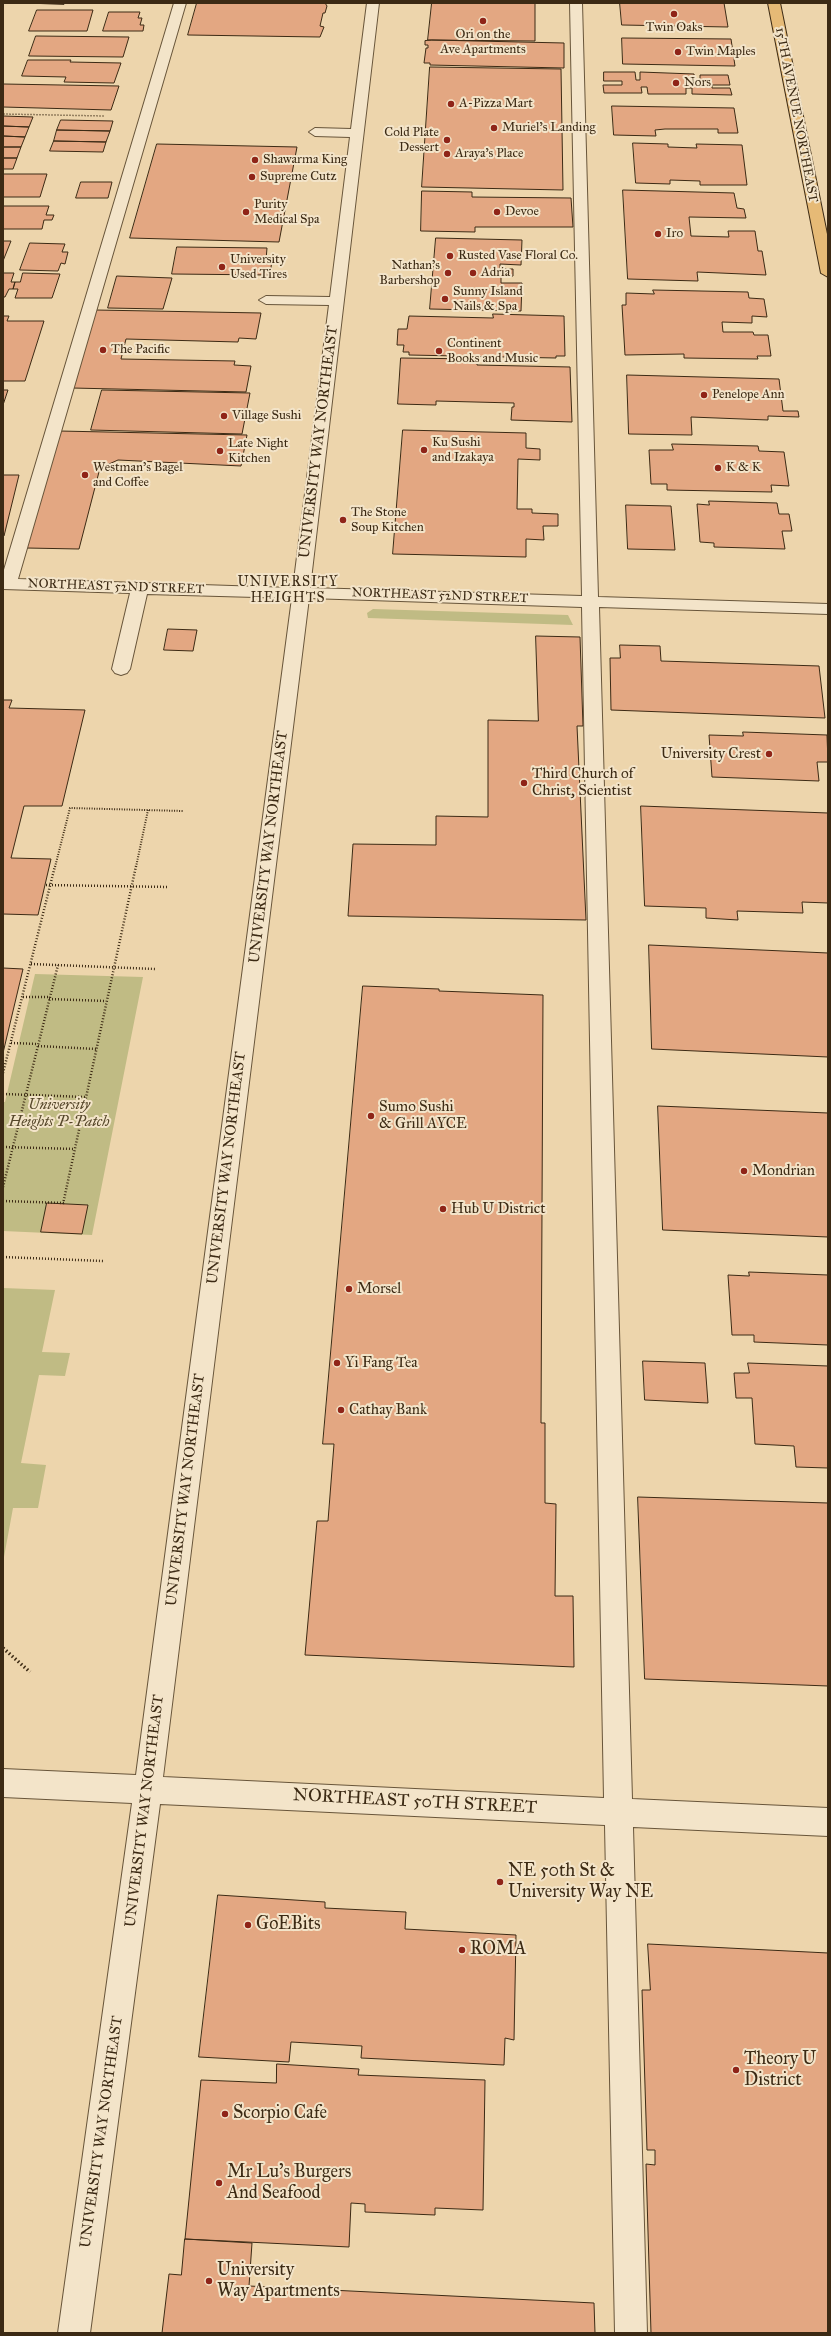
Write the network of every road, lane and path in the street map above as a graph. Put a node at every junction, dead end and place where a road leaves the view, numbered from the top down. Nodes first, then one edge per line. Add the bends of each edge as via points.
1 (180, 3) edge
2 (373, 3) edge
3 (576, 3) edge
4 (774, 3) edge
5 (3, 114) edge
6 (146, 117) junction
7 (315, 132) dead end
8 (357, 133) junction
9 (828, 273) edge
10 (266, 300) dead end
11 (336, 302) junction
12 (6, 584) edge
13 (140, 588) junction
14 (300, 592) junction
15 (591, 601) junction
16 (828, 609) edge
17 (121, 669) dead end
18 (148, 810) junction
19 (183, 811) dead end
20 (46, 885) dead end
21 (52, 885) junction
22 (132, 886) junction
23 (169, 887) dead end
24 (31, 964) junction
25 (58, 965) junction
26 (113, 967) junction
27 (155, 969) dead end
28 (23, 997) junction
29 (50, 998) junction
30 (106, 1001) junction
31 (10, 1043) junction
32 (38, 1045) junction
33 (96, 1048) junction
34 (3, 1073) edge
35 (3, 1094) edge
36 (25, 1095) junction
37 (85, 1097) junction
38 (3, 1147) edge
39 (13, 1148) junction
40 (75, 1149) junction
41 (3, 1187) edge
42 (3, 1201) edge
43 (3, 1257) edge
44 (103, 1261) dead end
45 (3, 1648) edge
46 (30, 1672) dead end
47 (3, 1783) edge
48 (148, 1790) junction
49 (619, 1812) junction
50 (828, 1822) edge
51 (74, 2333) edge
52 (630, 2333) edge

1 - 6 street
2 - 8 street, UNIVERSITY WAY NORTHEAST
3 - 15 street
4 - 9 main road, 15TH AVENUE NORTHEAST
5 - 6 path
6 - 12 street
7 - 8 street
8 - 11 street, UNIVERSITY WAY NORTHEAST
10 - 11 street
11 - 14 street, UNIVERSITY WAY NORTHEAST
12 - 13 street, NORTHEAST 52ND STREET
13 - 14 street, NORTHEAST 52ND STREET
13 - 17 street
14 - 15 street, NORTHEAST 52ND STREET
14 - 48 street, UNIVERSITY WAY NORTHEAST
15 - 16 street, NORTHEAST 52ND STREET
15 - 49 street
18 - 19 path
18 - 21 path via 70,808
18 - 22 path
20 - 21 path
21 - 22 path
21 - 24 path
22 - 23 path
22 - 26 path
24 - 25 path
24 - 28 path
25 - 26 path
25 - 29 path
26 - 27 path
26 - 30 path
28 - 29 path
28 - 31 path
29 - 30 path
29 - 32 path
30 - 33 path
31 - 32 path
31 - 34 path
32 - 33 path
32 - 36 path
33 - 37 path
35 - 36 path
36 - 37 path
36 - 39 path
37 - 40 path
38 - 39 path
39 - 40 path
39 - 41 path
40 - 42 path via 63,1203
43 - 44 path
45 - 46 path
47 - 48 street, NORTHEAST 50TH STREET
48 - 49 street, NORTHEAST 50TH STREET
48 - 51 street, UNIVERSITY WAY NORTHEAST
49 - 50 street, NORTHEAST 50TH STREET
49 - 52 street

